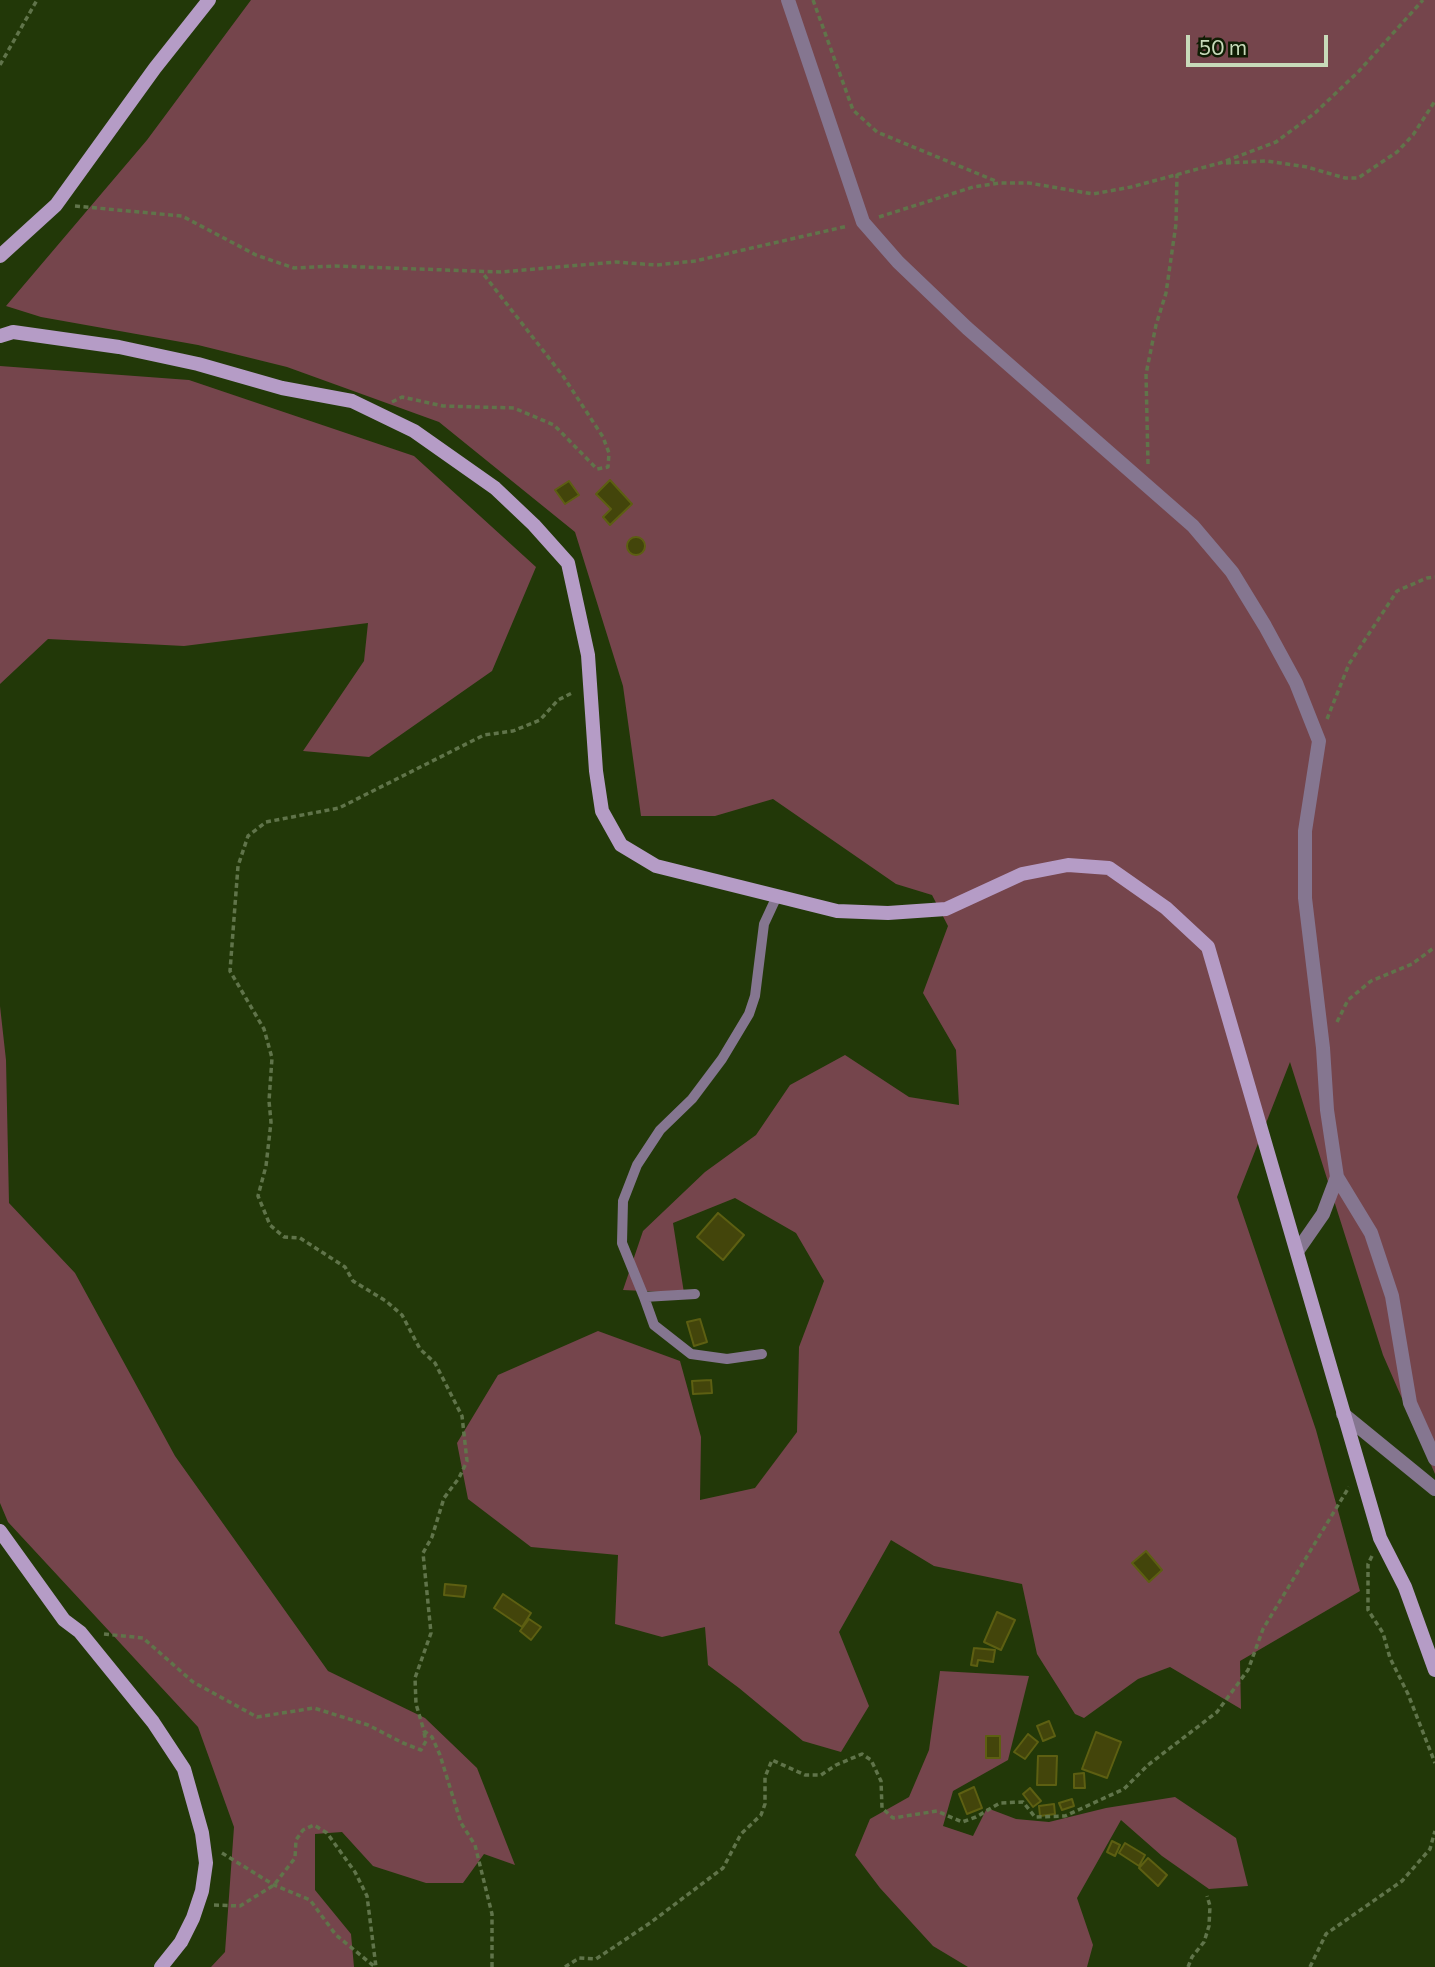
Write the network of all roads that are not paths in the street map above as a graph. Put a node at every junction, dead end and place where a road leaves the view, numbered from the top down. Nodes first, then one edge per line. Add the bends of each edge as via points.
1 (209, 0) edge
2 (788, 0) edge
3 (0, 256) edge
4 (0, 337) edge
5 (777, 896) junction
6 (1337, 1177) junction
7 (1298, 1250) junction
8 (695, 1294) dead end
9 (644, 1297) junction
10 (762, 1354) dead end
11 (1343, 1414) junction
12 (1435, 1459) edge
13 (1435, 1489) edge
14 (0, 1531) edge
15 (1435, 1670) edge
16 (161, 1967) edge

1 - 3 street via 56,205
2 - 6 street via 863,222 967,328 1193,526 1232,572 1296,684 1319,741 1306,831 1305,898
4 - 5 street via 13,331 119,346 352,401 414,431 495,488 568,563 588,655 603,811 621,845 656,866
5 - 7 street via 837,911 946,909 1022,874 1068,865 1109,868 1166,908 1208,947
5 - 9 lane via 764,924 750,1014 692,1099 660,1130 637,1165 623,1201 622,1243
6 - 7 street via 1323,1214
6 - 12 street via 1371,1233 1392,1296 1410,1403
7 - 11 street
8 - 9 lane
9 - 10 lane via 654,1325 691,1354 727,1359
11 - 13 street
11 - 15 street via 1380,1538 1405,1587
14 - 16 street via 64,1620 80,1632 153,1722 184,1769 206,1863 193,1918

